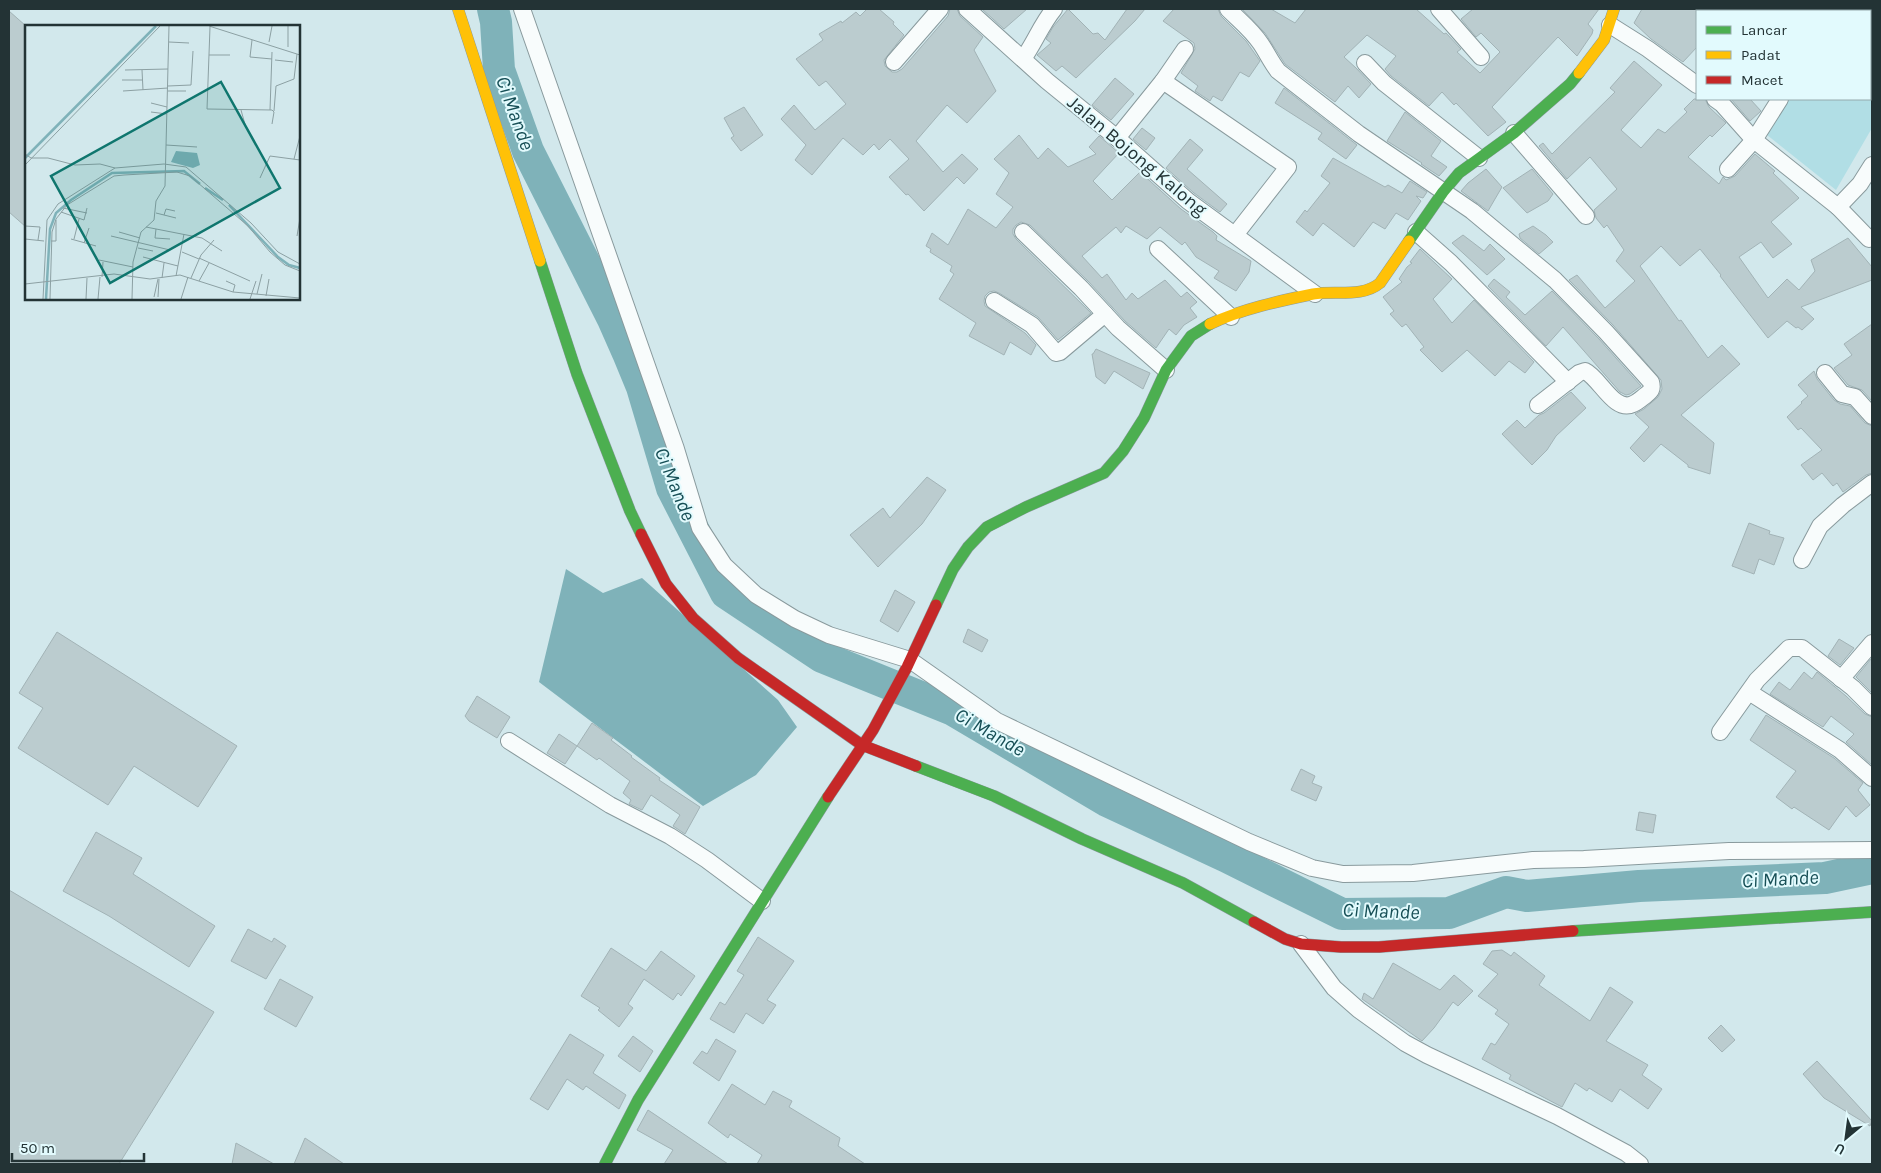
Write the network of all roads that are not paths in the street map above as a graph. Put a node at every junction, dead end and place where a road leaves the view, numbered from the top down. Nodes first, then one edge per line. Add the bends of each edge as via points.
1 (458, 9) edge
2 (522, 9) edge
3 (940, 9) edge
4 (967, 9) edge
5 (1054, 9) edge
6 (1228, 9) edge
7 (1439, 9) edge
8 (1614, 9) edge
9 (1610, 25) junction
10 (1185, 49) dead end
11 (1481, 57) dead end
12 (1022, 59) junction
13 (894, 62) dead end
14 (1365, 63) dead end
15 (1163, 82) junction
16 (1696, 85) edge
17 (1716, 100) edge
18 (1779, 100) edge
19 (1514, 133) junction
20 (1117, 138) junction
21 (1754, 140) junction
22 (1479, 158) junction
23 (1872, 165) edge
24 (1728, 169) dead end
25 (1443, 192) junction
26 (1838, 207) junction
27 (1586, 216) dead end
28 (1023, 232) dead end
29 (1416, 232) junction
30 (1235, 235) junction
31 (1870, 239) dead end
32 (1158, 249) dead end
33 (1315, 294) junction
34 (994, 300) dead end
35 (1105, 314) junction
36 (1231, 317) junction
37 (1166, 370) junction
38 (1825, 373) dead end
39 (1568, 382) junction
40 (1538, 405) dead end
41 (1872, 416) edge
42 (1872, 483) edge
43 (1802, 560) dead end
44 (1872, 643) edge
45 (908, 664) junction
46 (1841, 678) junction
47 (1749, 692) junction
48 (1872, 707) edge
49 (1720, 732) dead end
50 (509, 741) dead end
51 (862, 744) junction
52 (1872, 778) edge
53 (1872, 850) edge
54 (762, 901) junction
55 (1872, 912) edge
56 (1301, 944) junction
57 (611, 1162) edge
58 (1640, 1164) edge

1 - 51 street via 577,374 630,511 666,584 692,618 738,658
2 - 45 street via 676,449 700,528 724,565 756,595 794,619
3 - 13 street
4 - 12 street, Jalan Bojong Kalong
5 - 12 street
6 - 25 street via 1252,32 1278,71 1359,134
7 - 11 street
8 - 9 street
9 - 16 street via 1648,48
9 - 19 street via 1604,40 1570,84
10 - 15 street
12 - 20 street, Jalan Bojong Kalong
14 - 22 street via 1384,83
15 - 20 street
15 - 30 street via 1288,167
17 - 21 street
18 - 21 street
19 - 22 street
19 - 27 street
20 - 30 street, Jalan Bojong Kalong via 1188,201
21 - 24 street
21 - 26 street
22 - 25 street via 1459,173
23 - 26 street via 1860,184
25 - 29 street
25 - 39 street via 1472,211 1554,280 1606,332 1653,387 1633,405 1625,406 1612,399 1592,374 1585,371
26 - 31 street
28 - 35 street
29 - 33 street via 1375,287 1365,291
29 - 39 street via 1451,263
30 - 33 street, Jalan Bojong Kalong
32 - 36 street
33 - 36 street
34 - 35 street via 1032,325 1056,353
35 - 37 street
36 - 37 street via 1212,322 1191,336
37 - 45 street via 1144,418 1104,473 987,527 968,547 953,569
38 - 41 street via 1842,394 1855,397
39 - 40 street
42 - 43 street via 1820,526
44 - 46 street
45 - 51 street via 873,730
45 - 53 street via 997,720 1249,842 1312,868 1342,874 1413,873 1533,860 1729,851
46 - 47 street via 1802,648 1789,648
46 - 48 street
47 - 49 street
47 - 52 street via 1840,750
50 - 54 street via 610,805 670,836
51 - 54 street
51 - 56 street via 994,796 1082,840 1183,883 1285,939
54 - 57 street via 638,1100
55 - 56 street via 1379,947
56 - 58 street via 1334,988 1405,1043 1556,1116 1626,1153

